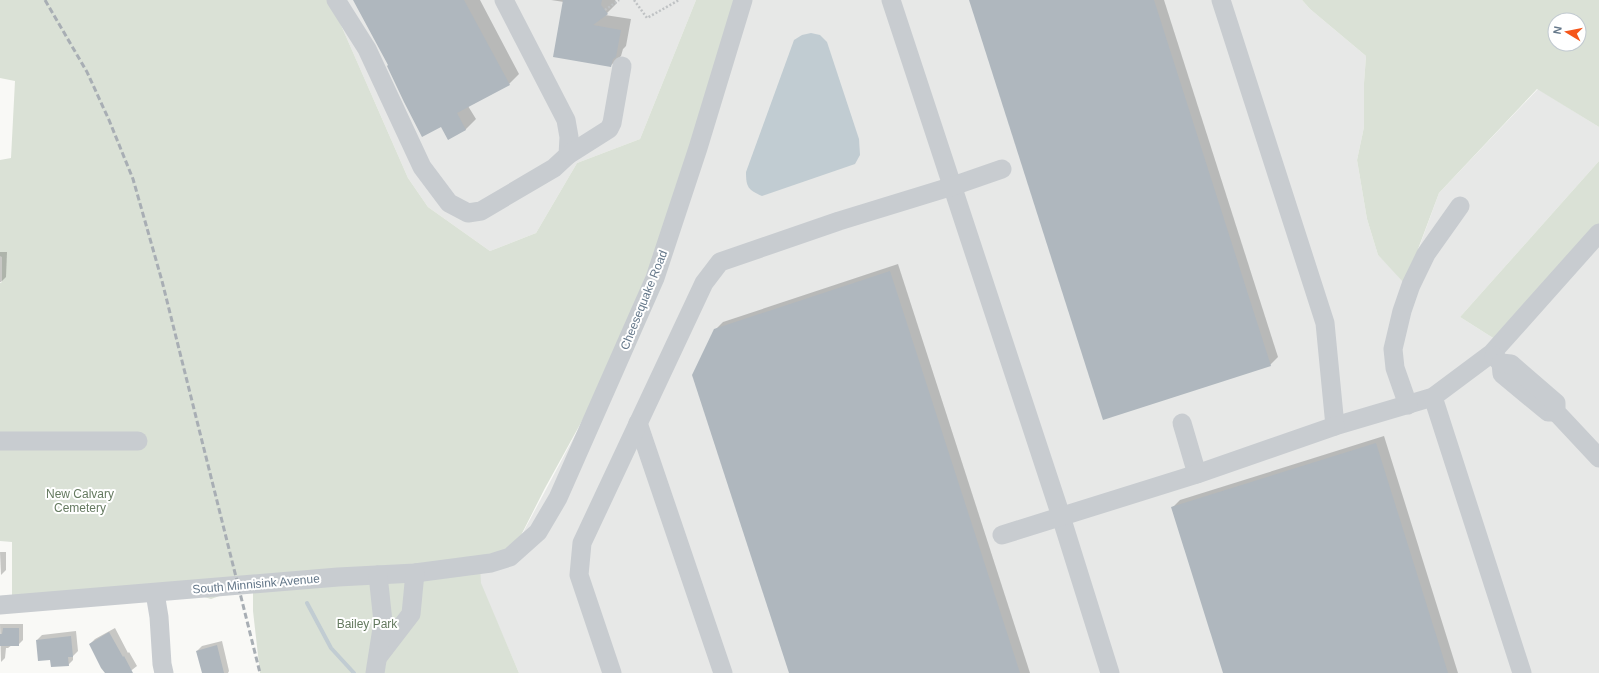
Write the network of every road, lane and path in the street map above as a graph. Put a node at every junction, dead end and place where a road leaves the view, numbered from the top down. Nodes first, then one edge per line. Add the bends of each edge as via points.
1 (336, 0) edge
2 (504, 0) edge
3 (619, 0) edge
4 (634, 0) edge
5 (679, 0) edge
6 (743, 0) edge
7 (891, 0) edge
8 (1221, 0) edge
9 (605, 10) dead end
10 (622, 66) dead end
11 (568, 155) junction
12 (1002, 168) dead end
13 (952, 186) junction
14 (1460, 206) dead end
15 (1598, 237) edge
16 (1496, 358) junction
17 (1433, 397) junction
18 (1408, 405) junction
19 (638, 423) junction
20 (1182, 423) dead end
21 (1335, 426) junction
22 (0, 441) edge
23 (138, 441) dead end
24 (1599, 458) edge
25 (1197, 474) junction
26 (1061, 516) junction
27 (1002, 535) dead end
28 (510, 557) joint
29 (416, 573) junction
30 (378, 575) junction
31 (155, 593) junction
32 (0, 606) edge
33 (376, 665) edge
34 (164, 673) edge
35 (612, 673) edge
36 (723, 673) edge
37 (1110, 673) edge
38 (1522, 673) edge

1 - 11 street via 367,49 422,167 449,203 468,213 481,211 554,168
2 - 11 street via 566,120 569,137
3 - 9 path
4 - 5 path via 647,18
6 - 28 street, Cheesequake Road via 656,278 558,498 538,532
7 - 13 street
8 - 21 street via 1325,323
10 - 11 street via 609,129
12 - 13 street
13 - 19 street via 720,262 704,283
13 - 26 street
14 - 18 street via 1426,254 1402,311 1394,349 1395,368
15 - 16 street
16 - 17 street
16 - 24 street via 1517,368 1556,403 1556,412
17 - 18 street
17 - 38 street
18 - 21 street
19 - 35 street via 582,543 579,575
19 - 36 street
20 - 25 street
21 - 25 street
22 - 23 street
25 - 26 street
26 - 27 street
26 - 37 street
28 - 29 street, South Minnisink Avenue via 492,563
29 - 30 street, South Minnisink Avenue
29 - 33 street via 410,614
30 - 31 street, South Minnisink Avenue
30 - 33 street via 382,622
31 - 32 street, South Minnisink Avenue
31 - 34 street

